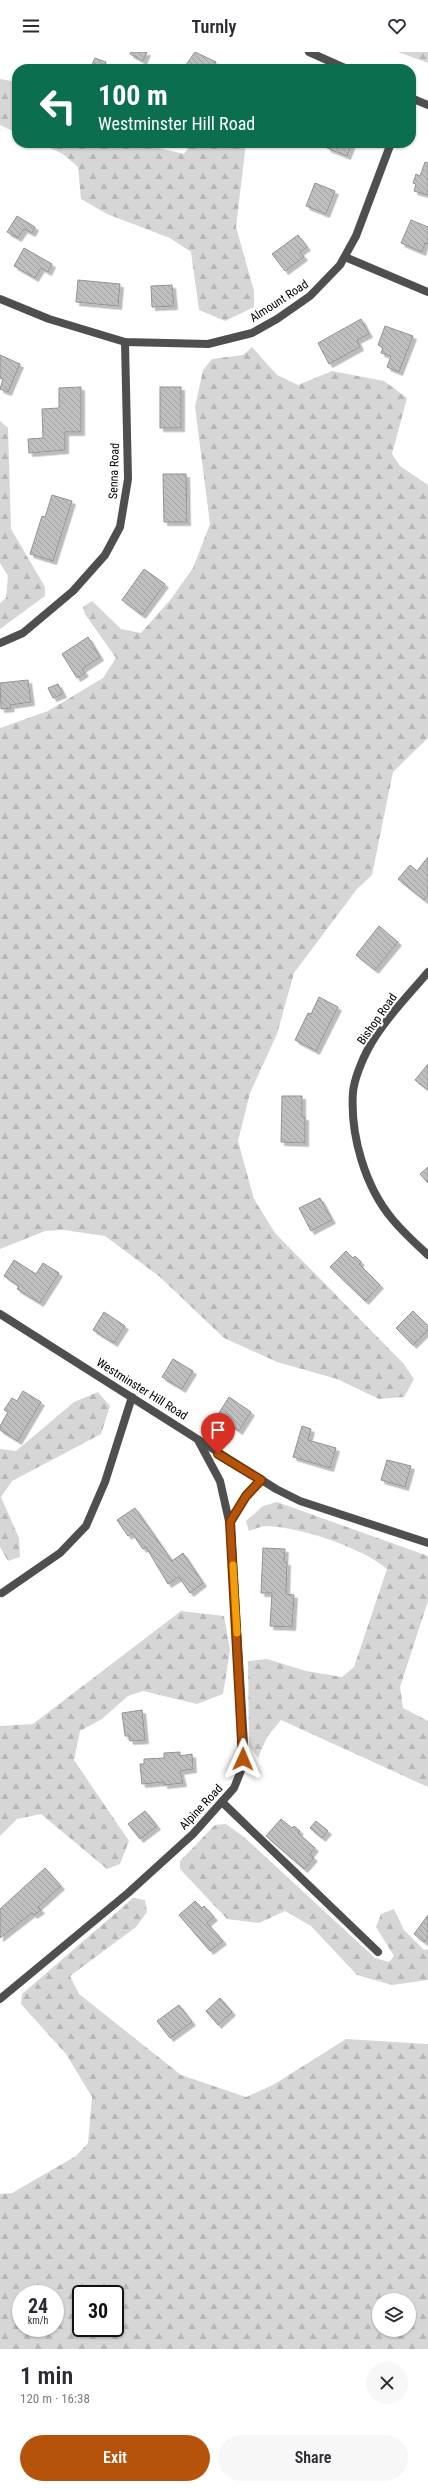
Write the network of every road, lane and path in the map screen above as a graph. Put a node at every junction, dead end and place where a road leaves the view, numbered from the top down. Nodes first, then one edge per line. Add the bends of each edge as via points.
1 (309, 52) edge
2 (336, 64) edge
3 (416, 100) edge
4 (428, 105) edge
5 (389, 148) edge
6 (345, 258) junction
7 (428, 292) edge
8 (0, 299) edge
9 (126, 342) junction
10 (0, 643) edge
11 (428, 972) edge
12 (428, 1255) edge
13 (0, 1314) edge
14 (132, 1397) junction
15 (198, 1440) junction
16 (261, 1480) junction
17 (230, 1522) junction
18 (428, 1543) edge
19 (2, 1593) dead end
20 (222, 1802) junction
21 (378, 1952) dead end
22 (0, 2000) edge

1 - 2 street
3 - 4 street
5 - 6 street, Almount Road via 356,236
6 - 7 street
6 - 9 street, Almount Road via 331,277 310,296 277,320 252,333 208,344
8 - 9 street, Almount Road via 49,319
9 - 10 street, Senna Road via 128,479 118,532 105,555 72,591 23,633
11 - 12 street, Bishop Road via 391,1016 368,1049 353,1090 353,1118 360,1155 375,1192 393,1220
13 - 14 street, Westminster Hill Road
14 - 15 street, Westminster Hill Road
14 - 19 street via 105,1482 86,1526 60,1553
15 - 16 street, Westminster Hill Road
15 - 17 street, Alpine Road via 220,1481
16 - 17 street via 246,1496
16 - 18 street, Westminster Hill Road via 300,1501
17 - 20 street, Alpine Road via 244,1751 240,1776
20 - 21 street
20 - 22 street, Alpine Road via 193,1834 128,1893

